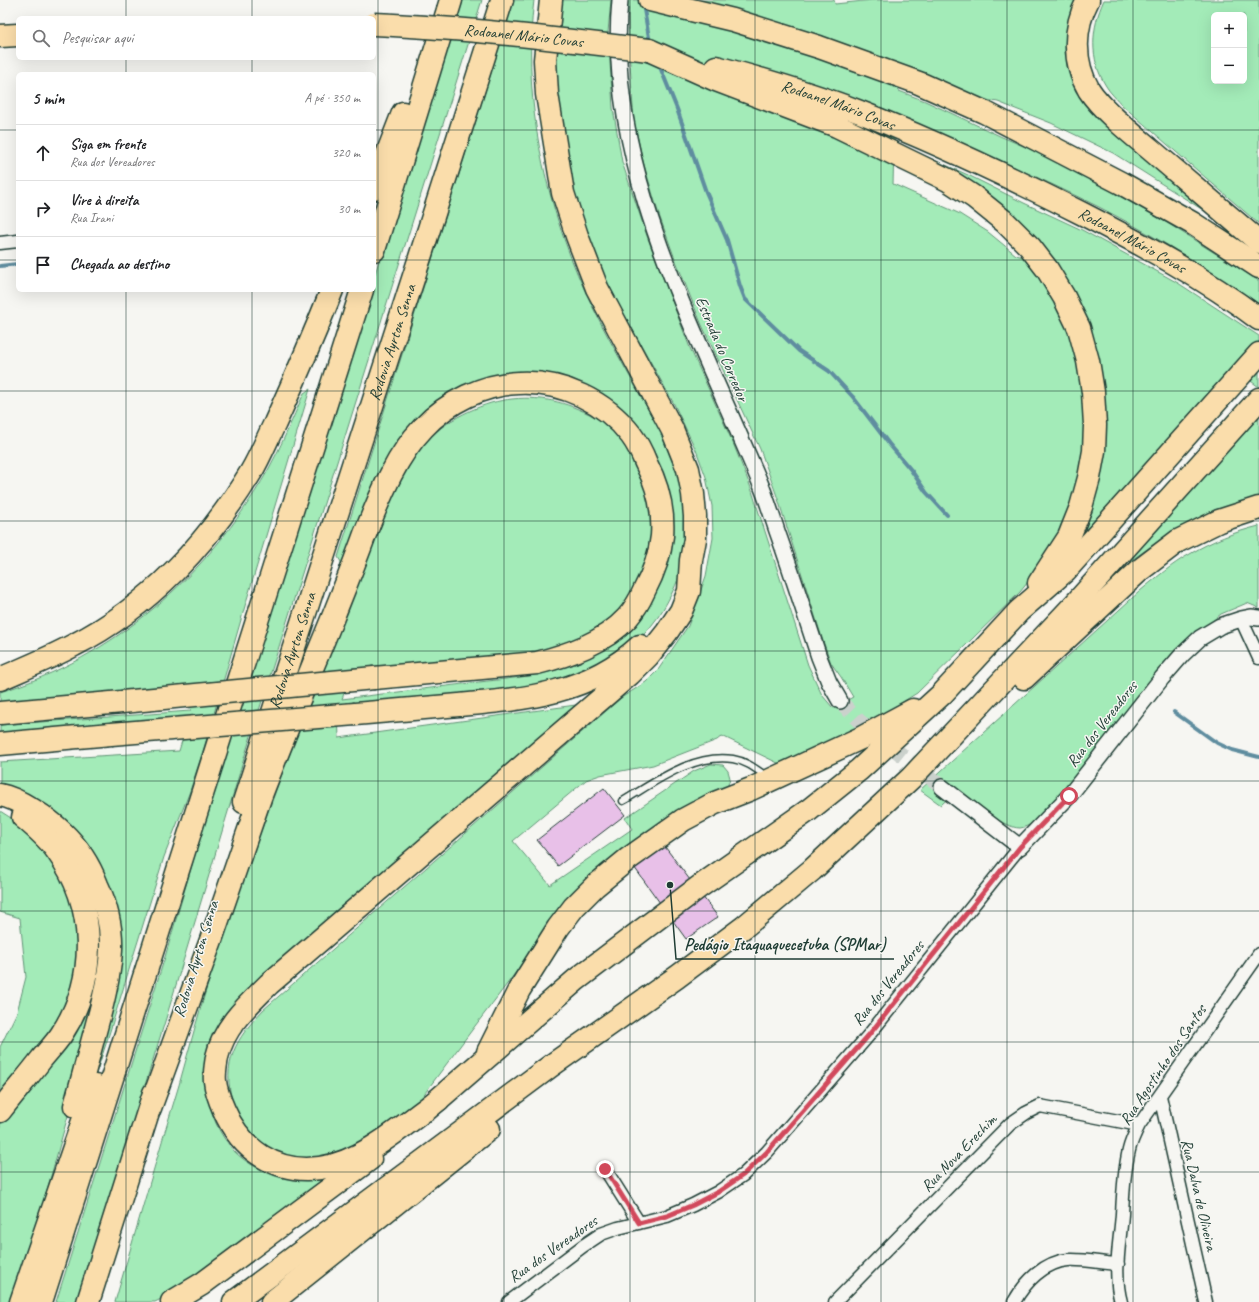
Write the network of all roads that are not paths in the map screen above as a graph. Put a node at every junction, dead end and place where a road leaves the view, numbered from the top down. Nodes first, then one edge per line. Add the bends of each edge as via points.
1 (446, 0) edge
2 (452, 0) edge
3 (502, 0) edge
4 (550, 0) edge
5 (620, 0) edge
6 (650, 0) edge
7 (1088, 0) edge
8 (376, 24) edge
9 (16, 35) edge
10 (0, 36) edge
11 (649, 50) junction
12 (376, 183) edge
13 (16, 241) edge
14 (0, 242) edge
15 (1259, 242) edge
16 (376, 244) edge
17 (1259, 267) edge
18 (331, 292) edge
19 (361, 292) edge
20 (1259, 319) edge
21 (1259, 354) edge
22 (1257, 401) edge
23 (1259, 508) edge
24 (691, 560) junction
25 (1019, 611) junction
26 (1259, 618) edge
27 (1241, 619) junction
28 (1259, 658) edge
29 (0, 679) edge
30 (942, 694) junction
31 (840, 701) tunnel mouth
32 (0, 713) edge
33 (0, 744) edge
34 (911, 778) junction
35 (770, 780) junction
36 (942, 787) tunnel mouth
37 (0, 795) edge
38 (622, 801) dead end
39 (0, 802) edge
40 (1020, 847) junction
41 (180, 865) junction
42 (1259, 954) edge
43 (676, 977) junction
44 (483, 1061) junction
45 (1160, 1096) junction
46 (438, 1100) junction
47 (150, 1108) junction
48 (0, 1111) edge
49 (1140, 1125) junction
50 (71, 1155) junction
51 (605, 1169) dead end
52 (639, 1223) junction
53 (1118, 1264) junction
54 (525, 1297) edge
55 (21, 1302) edge
56 (41, 1302) edge
57 (88, 1302) edge
58 (172, 1302) edge
59 (234, 1302) edge
60 (272, 1302) edge
61 (509, 1302) edge
62 (835, 1302) edge
63 (1014, 1302) edge
64 (1122, 1302) edge
65 (1206, 1302) edge

1 - 12 highway
2 - 16 highway
3 - 47 highway, Rodovia Ayrton Senna via 287,668
4 - 24 highway via 545,60 547,94 563,193 597,288 672,429 688,469 694,494 695,516 695,539
5 - 31 street, Estrada do Corredor via 618,49 622,96 634,160 646,202 692,329 762,488 819,657
6 - 17 highway via 733,20 820,47 919,83 984,112 1121,182 1192,223
7 - 15 highway via 1077,30 1076,53 1089,91 1134,136
8 - 11 highway, Rodoanel Mário Covas, bridge via 475,30
9 - 10 highway
11 - 20 highway, Rodoanel Mário Covas via 776,83 921,137 1133,240 1233,300
11 - 25 highway via 716,80 837,126 948,180 1005,222 1030,247 1050,274 1080,328 1093,392 1094,451 1081,507 1069,537
13 - 14 street
18 - 29 highway via 295,379 251,471 187,559 152,593 115,621 75,645
19 - 41 highway
21 - 25 highway via 1066,570
22 - 34 highway via 1074,604
23 - 34 highway via 1219,521 1178,541 1140,570 943,754
24 - 33 highway, bridge via 676,598 658,626 640,646 620,663 572,687 510,700
24 - 46 highway via 689,591 681,610 648,656 269,984 242,1011 227,1032 218,1056 214,1081 230,1125 243,1141 258,1154 278,1164 301,1169 344,1161 374,1146
25 - 30 highway
26 - 27 street
27 - 28 street
27 - 40 street, Rua dos Vereadores via 1220,626 1200,638 1182,655 1069,796
30 - 35 highway via 861,738
30 - 44 highway via 854,774 809,810 698,887 611,953
32 - 47 highway, bridge via 122,702 374,678 537,663 562,656 608,634 626,619 652,576 660,552 662,514 652,474 632,436 607,411 572,391 554,386 518,383 477,392 439,413 423,428 396,464 375,511 262,795
34 - 43 highway via 790,889
35 - 38 lane via 752,766 735,759 720,758 701,761 672,772
35 - 44 highway via 715,803 683,820 628,859 574,906 519,990
36 - 40 street
37 - 50 highway via 38,813 73,842 89,866 110,925 109,977 75,1107
39 - 48 highway via 38,830 57,851 80,897 86,920 88,946 82,994 61,1036
40 - 52 street, Rua dos Vereadores via 868,1036 767,1152 743,1175 718,1192 667,1216
41 - 50 highway via 144,942
41 - 56 highway
42 - 45 street, Rua Agostinho dos Santos
43 - 59 highway via 546,1069
43 - 60 highway
44 - 46 highway
45 - 49 street, Rua Agostinho dos Santos
45 - 65 street, Rua Dalva de Oliveira
46 - 58 highway via 372,1157 202,1284
47 - 57 highway, Rodovia Ayrton Senna
49 - 53 street, Rua Agostinho dos Santos via 1132,1139 1128,1157
49 - 62 street, Rua Nova Erechim via 1040,1106 1026,1113 1010,1124
50 - 55 highway
51 - 52 street
52 - 54 street, Rua dos Vereadores via 601,1234 583,1246
53 - 63 street via 1068,1260 1051,1264 1026,1283
53 - 64 street, Rua Agostinho dos Santos via 1119,1294
54 - 61 street, Rua dos Vereadores

